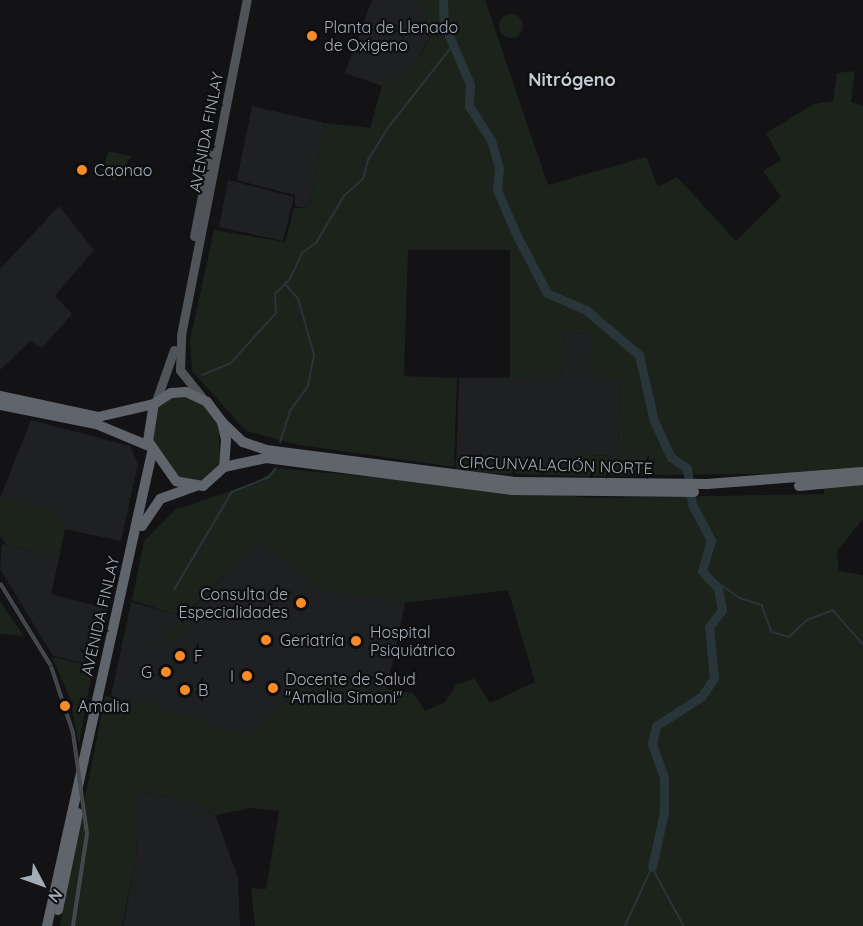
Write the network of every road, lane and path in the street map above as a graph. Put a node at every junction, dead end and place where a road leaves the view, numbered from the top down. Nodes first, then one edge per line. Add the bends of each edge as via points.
1 (241, 0) edge
2 (247, 0) edge
3 (0, 396) edge
4 (207, 402) junction
5 (154, 404) junction
6 (0, 405) edge
7 (222, 422) junction
8 (151, 450) junction
9 (224, 467) junction
10 (863, 472) edge
11 (863, 480) edge
12 (196, 486) junction
13 (575, 488) junction
14 (708, 488) junction
15 (47, 926) edge
16 (54, 926) edge

1 - 5 main road, AVENIDA FINLAY via 169,375
2 - 4 main road, AVENIDA FINLAY via 178,360 185,381
3 - 5 highway via 98,417
4 - 5 highway via 179,392
4 - 7 highway
5 - 8 highway
6 - 8 highway via 96,424
7 - 9 highway
7 - 13 highway, CIRCUNVALACIÓN NORTE via 243,442 266,450 390,470
8 - 12 highway via 176,481
8 - 15 highway, AVENIDA FINLAY
9 - 12 highway via 211,482
9 - 13 highway, CIRCUNVALACIÓN NORTE via 266,458 398,479
10 - 14 highway, CIRCUNVALACIÓN NORTE
11 - 14 highway, CIRCUNVALACIÓN NORTE
12 - 16 highway, AVENIDA FINLAY via 168,494 145,517
13 - 14 highway, CIRCUNVALACIÓN NORTE

